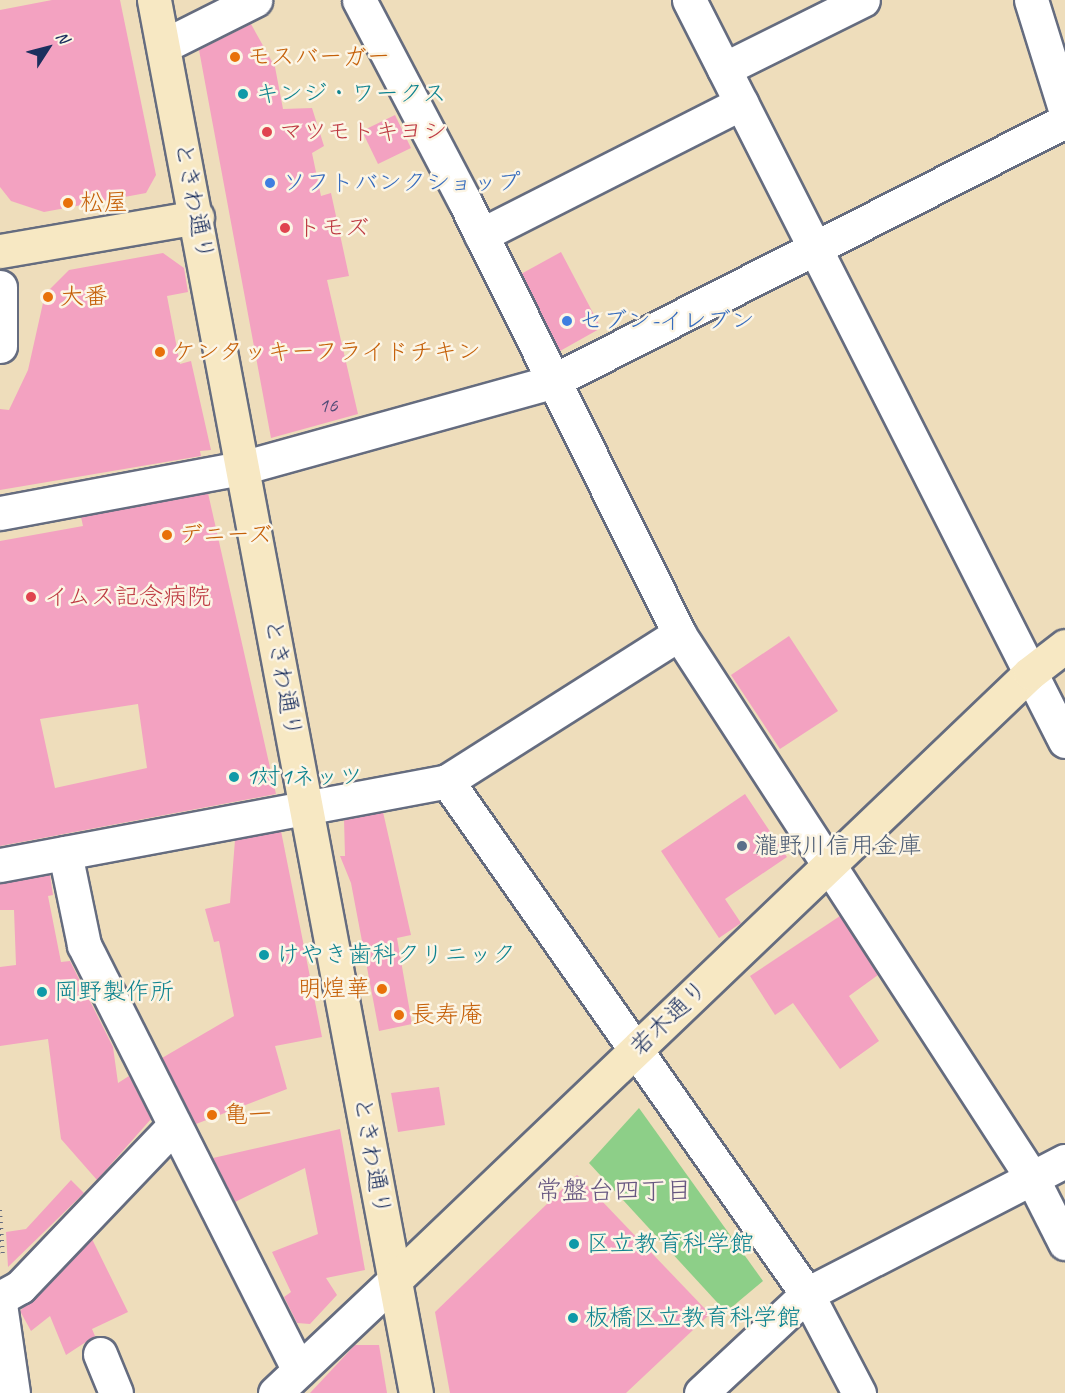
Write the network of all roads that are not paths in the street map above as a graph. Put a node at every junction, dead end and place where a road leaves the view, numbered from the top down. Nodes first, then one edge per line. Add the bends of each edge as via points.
1 (154, 0) edge
2 (255, 0) edge
3 (359, 0) edge
4 (689, 0) edge
5 (863, 0) edge
6 (1031, 0) edge
7 (165, 45) junction
8 (724, 69) junction
9 (741, 103) junction
10 (1065, 109) edge
11 (1065, 121) edge
12 (197, 217) junction
13 (481, 235) junction
14 (814, 247) junction
15 (0, 251) edge
16 (0, 288) edge
17 (0, 346) edge
18 (551, 382) junction
19 (244, 467) junction
20 (0, 513) edge
21 (679, 634) junction
22 (1065, 646) edge
23 (1030, 673) junction
24 (1065, 741) edge
25 (447, 781) junction
26 (308, 808) junction
27 (65, 853) junction
28 (830, 864) junction
29 (0, 865) edge
30 (633, 1052) junction
31 (172, 1127) junction
32 (1065, 1161) edge
33 (1032, 1178) junction
34 (1065, 1243) edge
35 (395, 1280) junction
36 (807, 1294) junction
37 (0, 1298) edge
38 (0, 1304) edge
39 (100, 1354) dead end
40 (299, 1371) junction
41 (13, 1393) edge
42 (116, 1393) edge
43 (275, 1393) edge
44 (416, 1393) edge
45 (701, 1393) edge
46 (859, 1393) edge

1 - 7 street, ときわ通り
2 - 7 street
3 - 13 street
4 - 8 street
5 - 8 street
6 - 10 street
7 - 12 street, ときわ通り
8 - 9 street
9 - 13 street
9 - 14 street
11 - 14 street
12 - 15 street
12 - 19 street, ときわ通り
13 - 18 street
14 - 18 street
14 - 23 street
16 - 17 street
18 - 19 street
18 - 21 street
19 - 20 street
19 - 26 street, ときわ通り
21 - 25 street
21 - 28 street
22 - 23 street, 若木通り
23 - 24 street
23 - 28 street, 若木通り
25 - 26 street
25 - 30 street
26 - 27 street
26 - 35 street, ときわ通り
27 - 29 street
27 - 31 street via 84,945
28 - 30 street, 若木通り
28 - 33 street
30 - 35 street, 若木通り
30 - 36 street
31 - 37 street via 20,1287
31 - 40 street
32 - 33 street
33 - 34 street
33 - 36 street
35 - 40 street, 若木通り
35 - 44 street, ときわ通り
36 - 45 street
36 - 46 street
38 - 41 street
39 - 42 street
40 - 43 street, 若木通り

